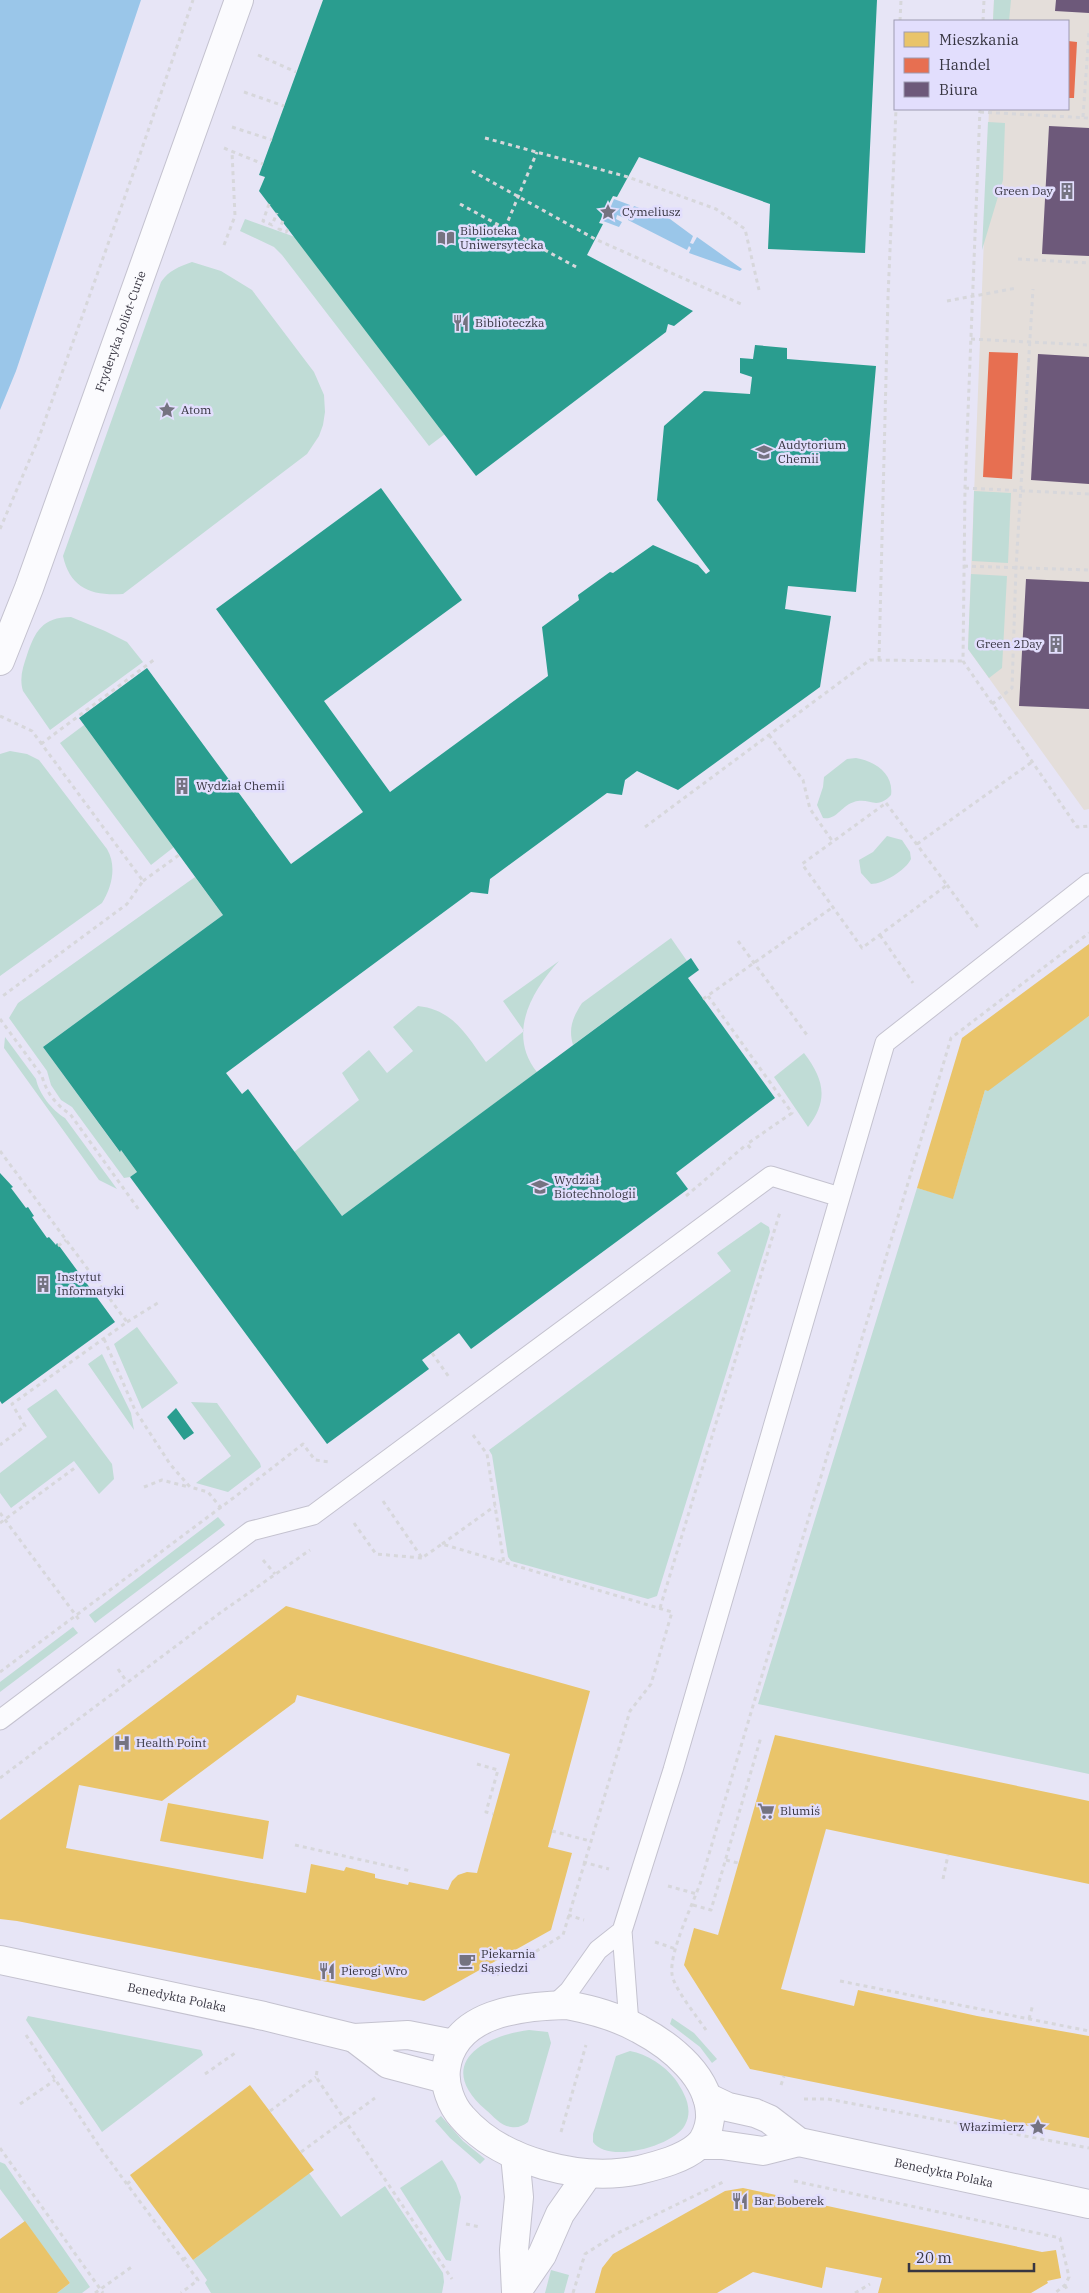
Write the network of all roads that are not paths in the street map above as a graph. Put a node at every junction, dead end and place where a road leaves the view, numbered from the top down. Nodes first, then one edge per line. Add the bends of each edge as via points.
1 (239, 0) edge
2 (0, 661) edge
3 (1089, 883) edge
4 (840, 1197) junction
5 (0, 1720) edge
6 (622, 1931) junction
7 (0, 1960) edge
8 (554, 2005) junction
9 (629, 2024) junction
10 (354, 2038) junction
11 (454, 2044) junction
12 (445, 2078) junction
13 (707, 2097) junction
14 (799, 2142) junction
15 (699, 2145) junction
16 (515, 2155) junction
17 (588, 2174) junction
18 (1089, 2204) edge
19 (516, 2292) edge

1 - 2 street, Fryderyka Joliot-Curie
3 - 4 lane via 884,1043
4 - 5 lane via 771,1176 313,1515 251,1531
4 - 6 lane via 676,1760
6 - 8 lane via 598,1950 569,1991
6 - 9 lane
7 - 10 street, Benedykta Polaka
8 - 9 street via 597,2011
8 - 11 street via 500,2013 464,2031
9 - 13 street via 675,2053 703,2086
10 - 11 street, Benedykta Polaka via 408,2034
10 - 12 street, Benedykta Polaka via 388,2064
11 - 12 street
12 - 16 street via 453,2104 462,2117 492,2143
13 - 14 street, Benedykta Polaka via 768,2119
13 - 15 street via 709,2124
14 - 15 street, Benedykta Polaka via 762,2151
14 - 18 street, Benedykta Polaka
15 - 17 street via 676,2159 652,2167
16 - 17 street via 551,2167
16 - 19 street via 519,2197 514,2250
17 - 19 street via 560,2214 542,2255

